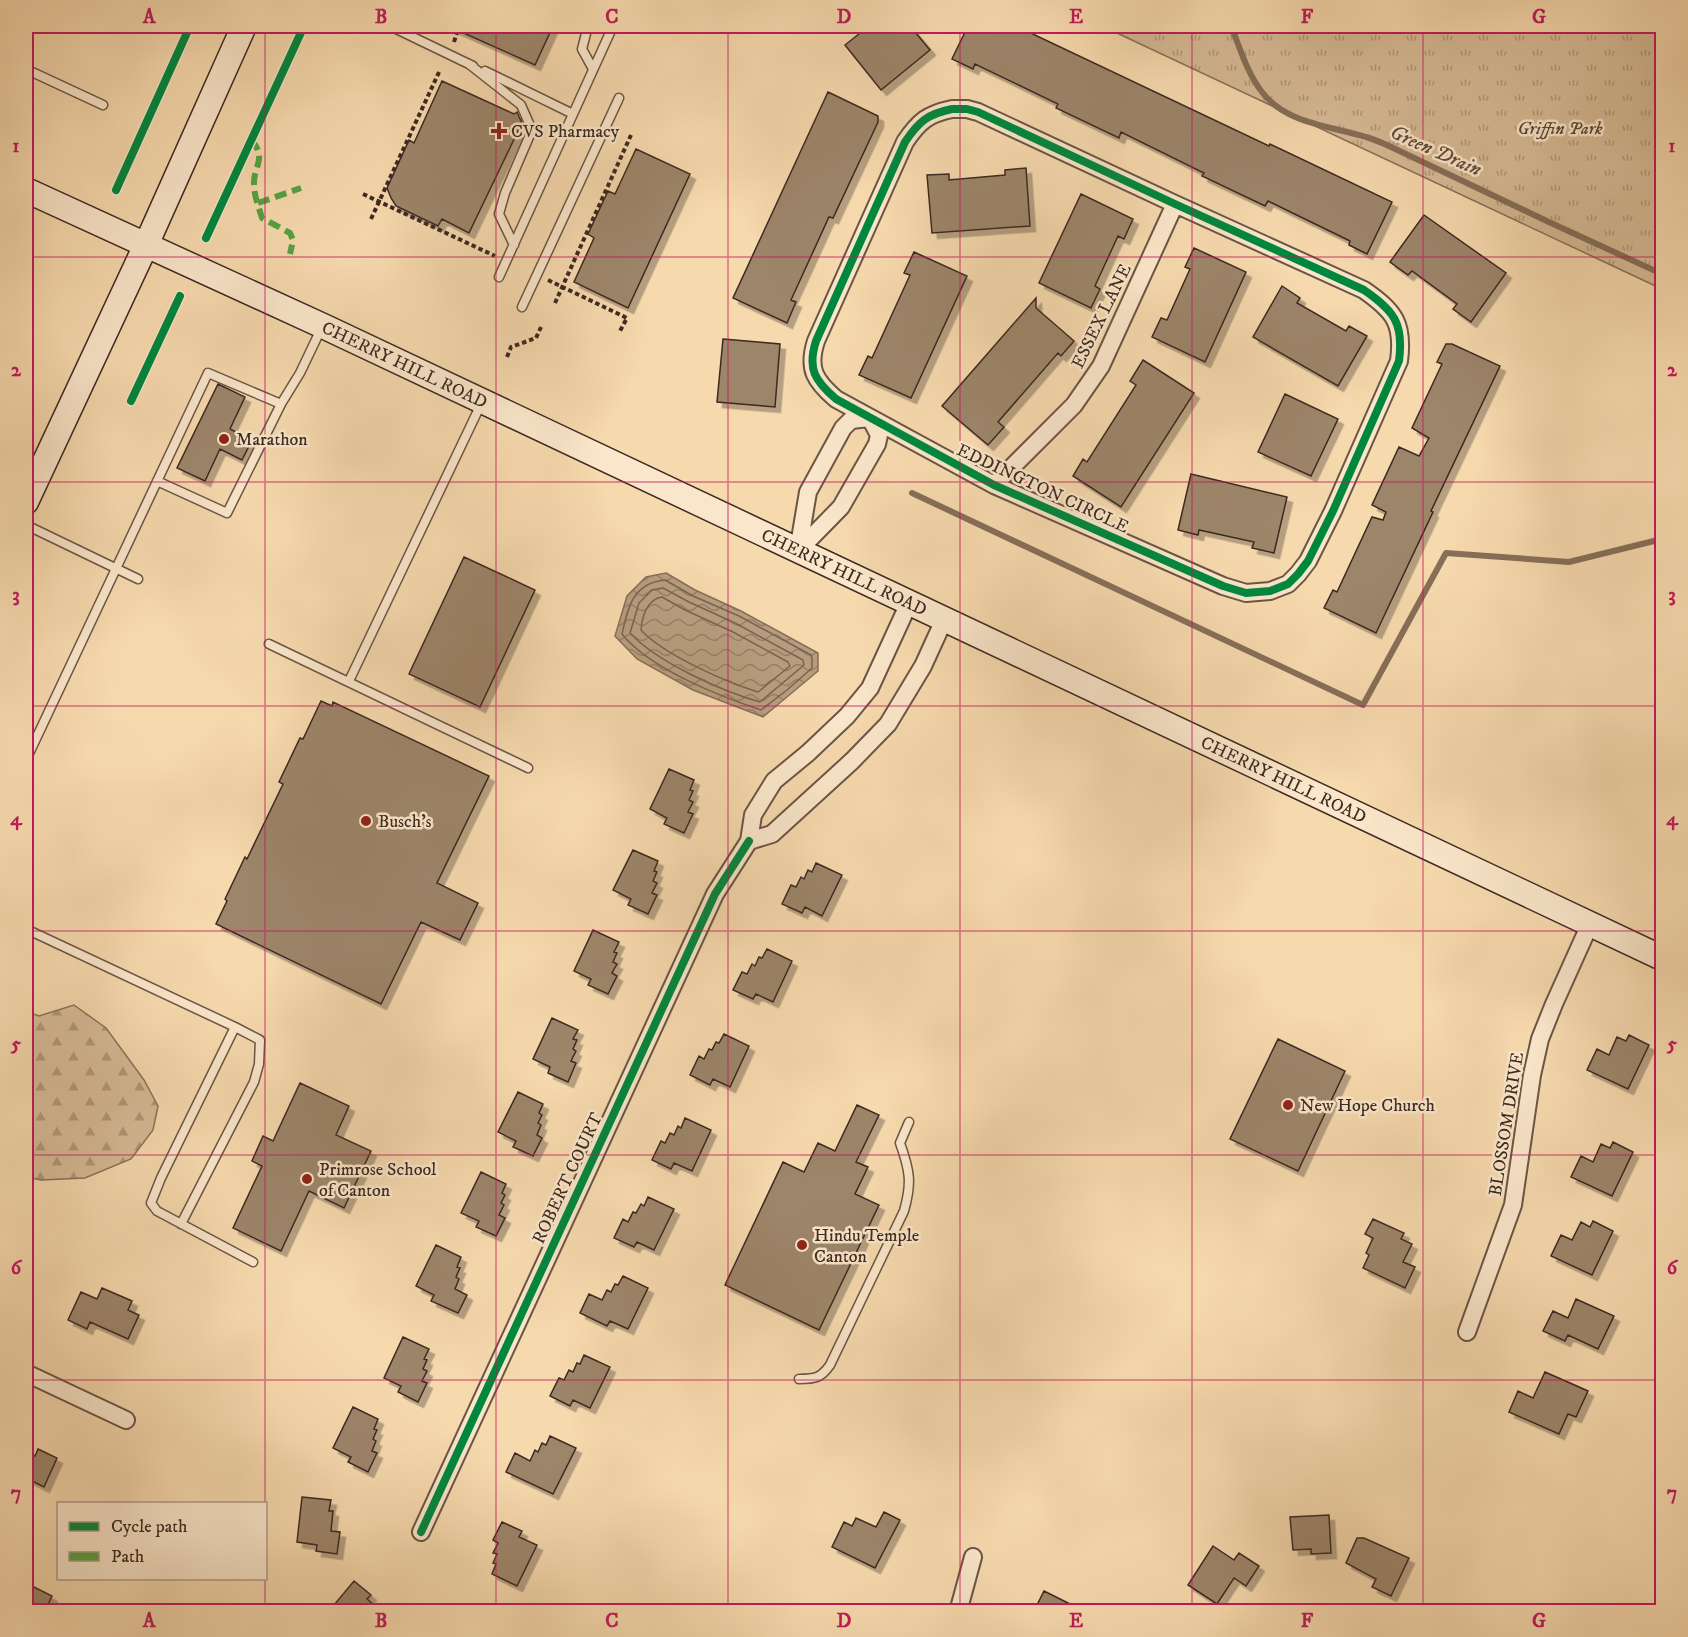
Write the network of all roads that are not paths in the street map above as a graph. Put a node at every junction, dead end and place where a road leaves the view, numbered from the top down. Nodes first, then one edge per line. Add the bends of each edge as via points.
1 (244, 26) edge
2 (390, 26) edge
3 (588, 26) edge
4 (613, 26) edge
5 (1659, 26) edge
6 (1662, 30) edge
7 (470, 64) junction
8 (593, 69) junction
9 (26, 74) edge
10 (619, 98) dead end
11 (103, 105) dead end
12 (573, 114) junction
13 (26, 190) edge
14 (1175, 204) junction
15 (146, 245) junction
16 (514, 245) junction
17 (499, 277) dead end
18 (522, 307) dead end
19 (323, 326) junction
20 (482, 401) junction
21 (282, 404) junction
22 (870, 418) junction
23 (157, 481) junction
24 (994, 484) junction
25 (26, 502) edge
26 (26, 525) edge
27 (798, 551) junction
28 (116, 568) junction
29 (138, 579) dead end
30 (909, 603) junction
31 (944, 620) junction
32 (269, 644) dead end
33 (349, 681) junction
34 (26, 760) edge
35 (528, 768) dead end
36 (749, 841) junction
37 (1590, 924) junction
38 (26, 929) edge
39 (1662, 958) edge
40 (235, 1027) junction
41 (909, 1122) dead end
42 (181, 1224) junction
43 (253, 1262) dead end
44 (1467, 1332) dead end
45 (26, 1373) edge
46 (799, 1379) dead end
47 (126, 1420) dead end
48 (421, 1532) dead end
49 (973, 1557) dead end
50 (958, 1611) edge

1 - 15 main road
2 - 7 lane
3 - 8 lane via 582,50
4 - 8 lane
5 - 6 lane
7 - 12 lane
7 - 16 lane via 521,105 532,130 499,214
8 - 12 lane
9 - 11 lane via 32,72
10 - 18 lane
12 - 16 lane
13 - 15 main road, CHERRY HILL ROAD
14 - 22 street, EDDINGTON CIRCLE via 978,112 952,109 927,117 905,142 812,354 815,376 822,387
14 - 24 street, ESSEX LANE via 1101,366 1074,405
14 - 24 street, EDDINGTON CIRCLE via 1364,290 1390,311 1397,323 1401,336 1399,361 1308,561 1288,584 1270,591 1246,593
15 - 19 main road, CHERRY HILL ROAD
15 - 25 main road
16 - 17 lane
19 - 20 main road, CHERRY HILL ROAD
19 - 21 lane
20 - 27 main road, CHERRY HILL ROAD
20 - 33 lane
21 - 23 lane via 227,513
21 - 23 lane via 208,373
22 - 24 street, EDDINGTON CIRCLE
22 - 27 street via 879,435 877,444 841,507
22 - 27 street via 851,420 843,428 808,492
23 - 28 lane
26 - 28 lane
27 - 30 main road, CHERRY HILL ROAD
28 - 29 lane
28 - 34 lane
30 - 31 main road, CHERRY HILL ROAD
30 - 36 street, ROBERT COURT via 870,688 848,716 774,781 753,815
31 - 36 street via 923,666 888,724 772,834
31 - 37 main road, CHERRY HILL ROAD
32 - 33 lane
33 - 35 lane
36 - 48 street, ROBERT COURT via 715,894
37 - 39 main road, CHERRY HILL ROAD
37 - 44 street, BLOSSOM DRIVE via 1540,1039 1513,1205
38 - 40 lane
40 - 42 lane via 260,1040 257,1073
40 - 42 lane via 151,1203 157,1211
41 - 46 lane via 900,1143 910,1181 904,1211 831,1365 823,1375
42 - 43 lane
45 - 47 street
49 - 50 street

